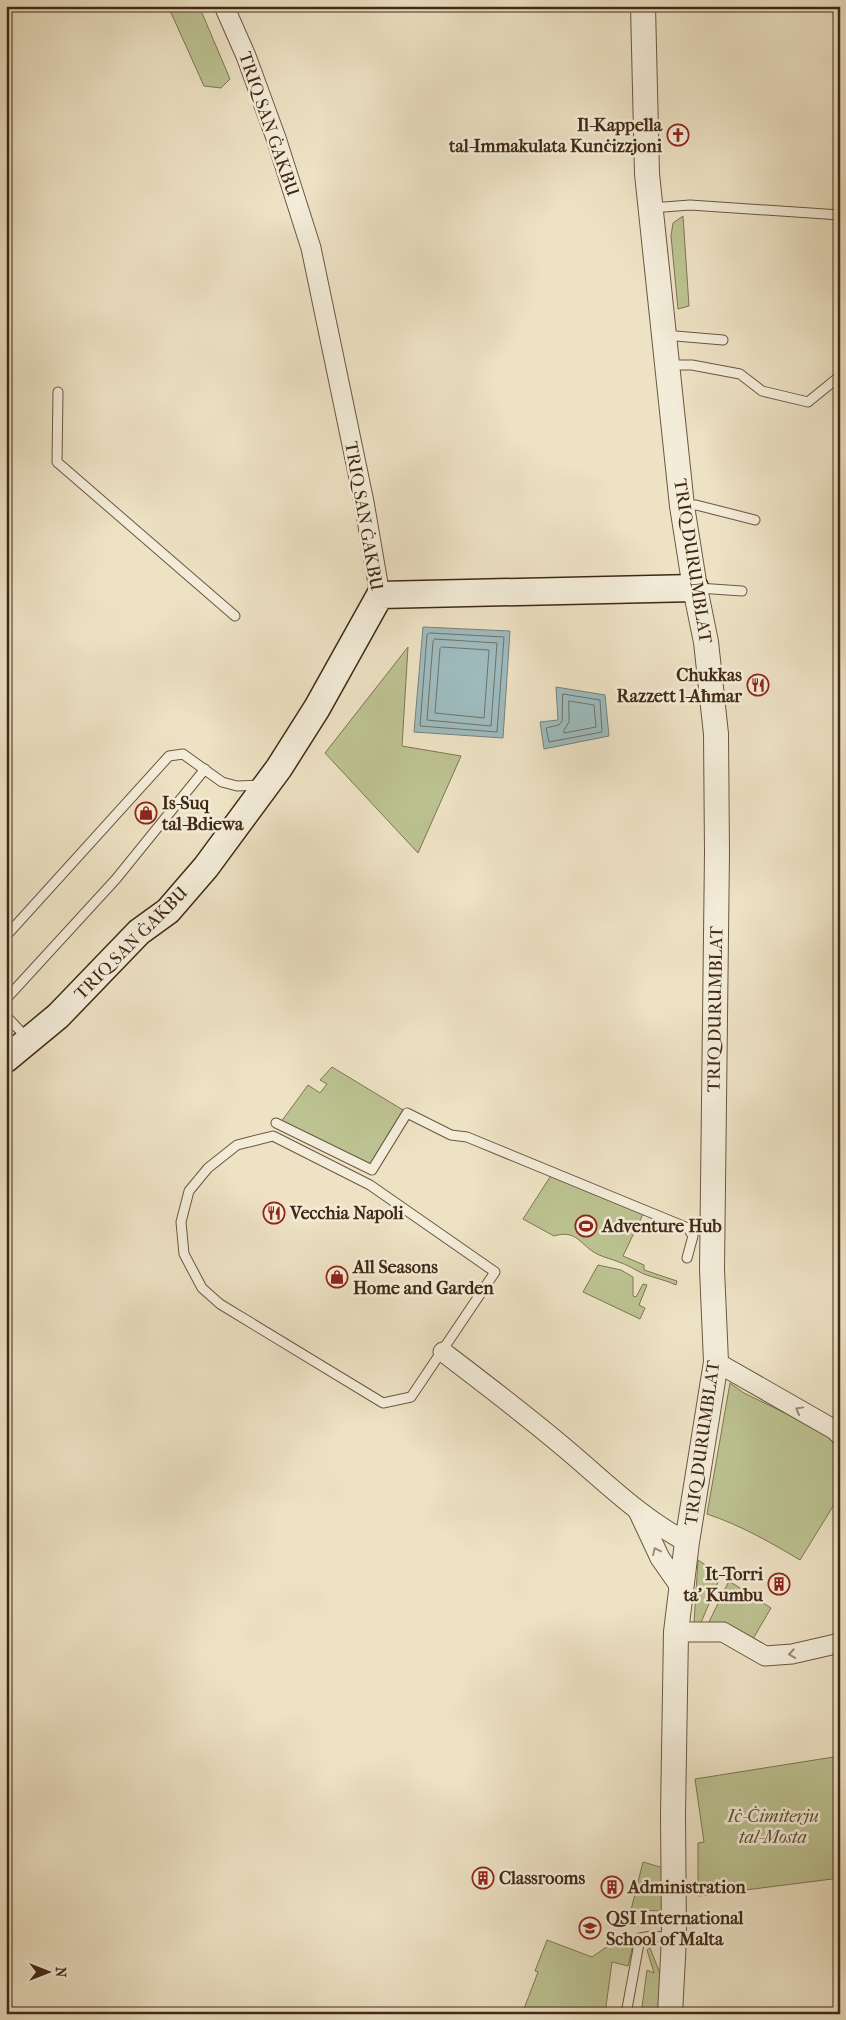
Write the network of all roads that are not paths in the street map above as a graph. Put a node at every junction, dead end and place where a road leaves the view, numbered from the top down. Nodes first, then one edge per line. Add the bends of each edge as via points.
1 (224, 6) edge
2 (643, 6) edge
3 (650, 208) junction
4 (840, 215) edge
5 (664, 335) junction
6 (723, 340) dead end
7 (668, 365) junction
8 (840, 376) edge
9 (58, 392) dead end
10 (682, 506) junction
11 (756, 520) dead end
12 (695, 588) junction
13 (742, 591) dead end
14 (380, 595) junction
15 (235, 616) dead end
16 (205, 769) junction
17 (267, 784) junction
18 (6, 936) edge
19 (6, 999) edge
20 (6, 1016) edge
21 (29, 1040) junction
22 (6, 1059) edge
23 (276, 1123) dead end
24 (687, 1258) dead end
25 (443, 1352) junction
26 (716, 1362) junction
27 (840, 1436) edge
28 (638, 1510) junction
29 (687, 1542) junction
30 (681, 1588) junction
31 (676, 1632) junction
32 (840, 1643) edge
33 (674, 1938) junction
34 (626, 2014) edge
35 (670, 2014) edge

1 - 14 street, TRIQ SAN ĠAKBU via 273,129 311,248
2 - 3 street, TRIQ DURUMBLAT via 645,136
3 - 4 lane via 690,205
3 - 5 street, TRIQ DURUMBLAT
5 - 6 lane
5 - 7 street, TRIQ DURUMBLAT
7 - 8 lane via 692,364 740,374 762,391 808,402
7 - 10 street, TRIQ DURUMBLAT
9 - 15 lane via 57,462
10 - 11 lane via 696,506
10 - 12 street, TRIQ DURUMBLAT
12 - 13 lane
12 - 14 main road
12 - 26 street, TRIQ DURUMBLAT via 706,642 716,734 712,1269
14 - 17 main road, TRIQ SAN ĠAKBU via 317,708
16 - 17 lane via 222,782 237,786
16 - 18 lane via 183,754 169,756
16 - 19 lane via 116,878
17 - 21 main road, TRIQ SAN ĠAKBU via 168,911 139,932 58,1016
20 - 21 lane
21 - 22 main road, TRIQ SAN ĠAKBU
23 - 24 lane via 372,1170 407,1113 452,1135 467,1138 688,1228 693,1236
25 - 25 lane via 411,1397 383,1403 220,1304 202,1288 184,1254 181,1222 189,1191 208,1168 237,1145 273,1136 370,1185 495,1272
25 - 28 street via 530,1418
27 -> 26 street via 835,1430
26 - 29 street, TRIQ DURUMBLAT
28 - 29 street
30 -> 28 street via 660,1558
29 - 30 street, TRIQ DURUMBLAT
30 - 31 street, TRIQ DURUMBLAT
32 -> 31 street via 792,1654 765,1656 723,1632
31 - 33 street, TRIQ DURUMBLAT
33 - 34 lane via 640,1938
33 - 35 street, TRIQ DURUMBLAT

